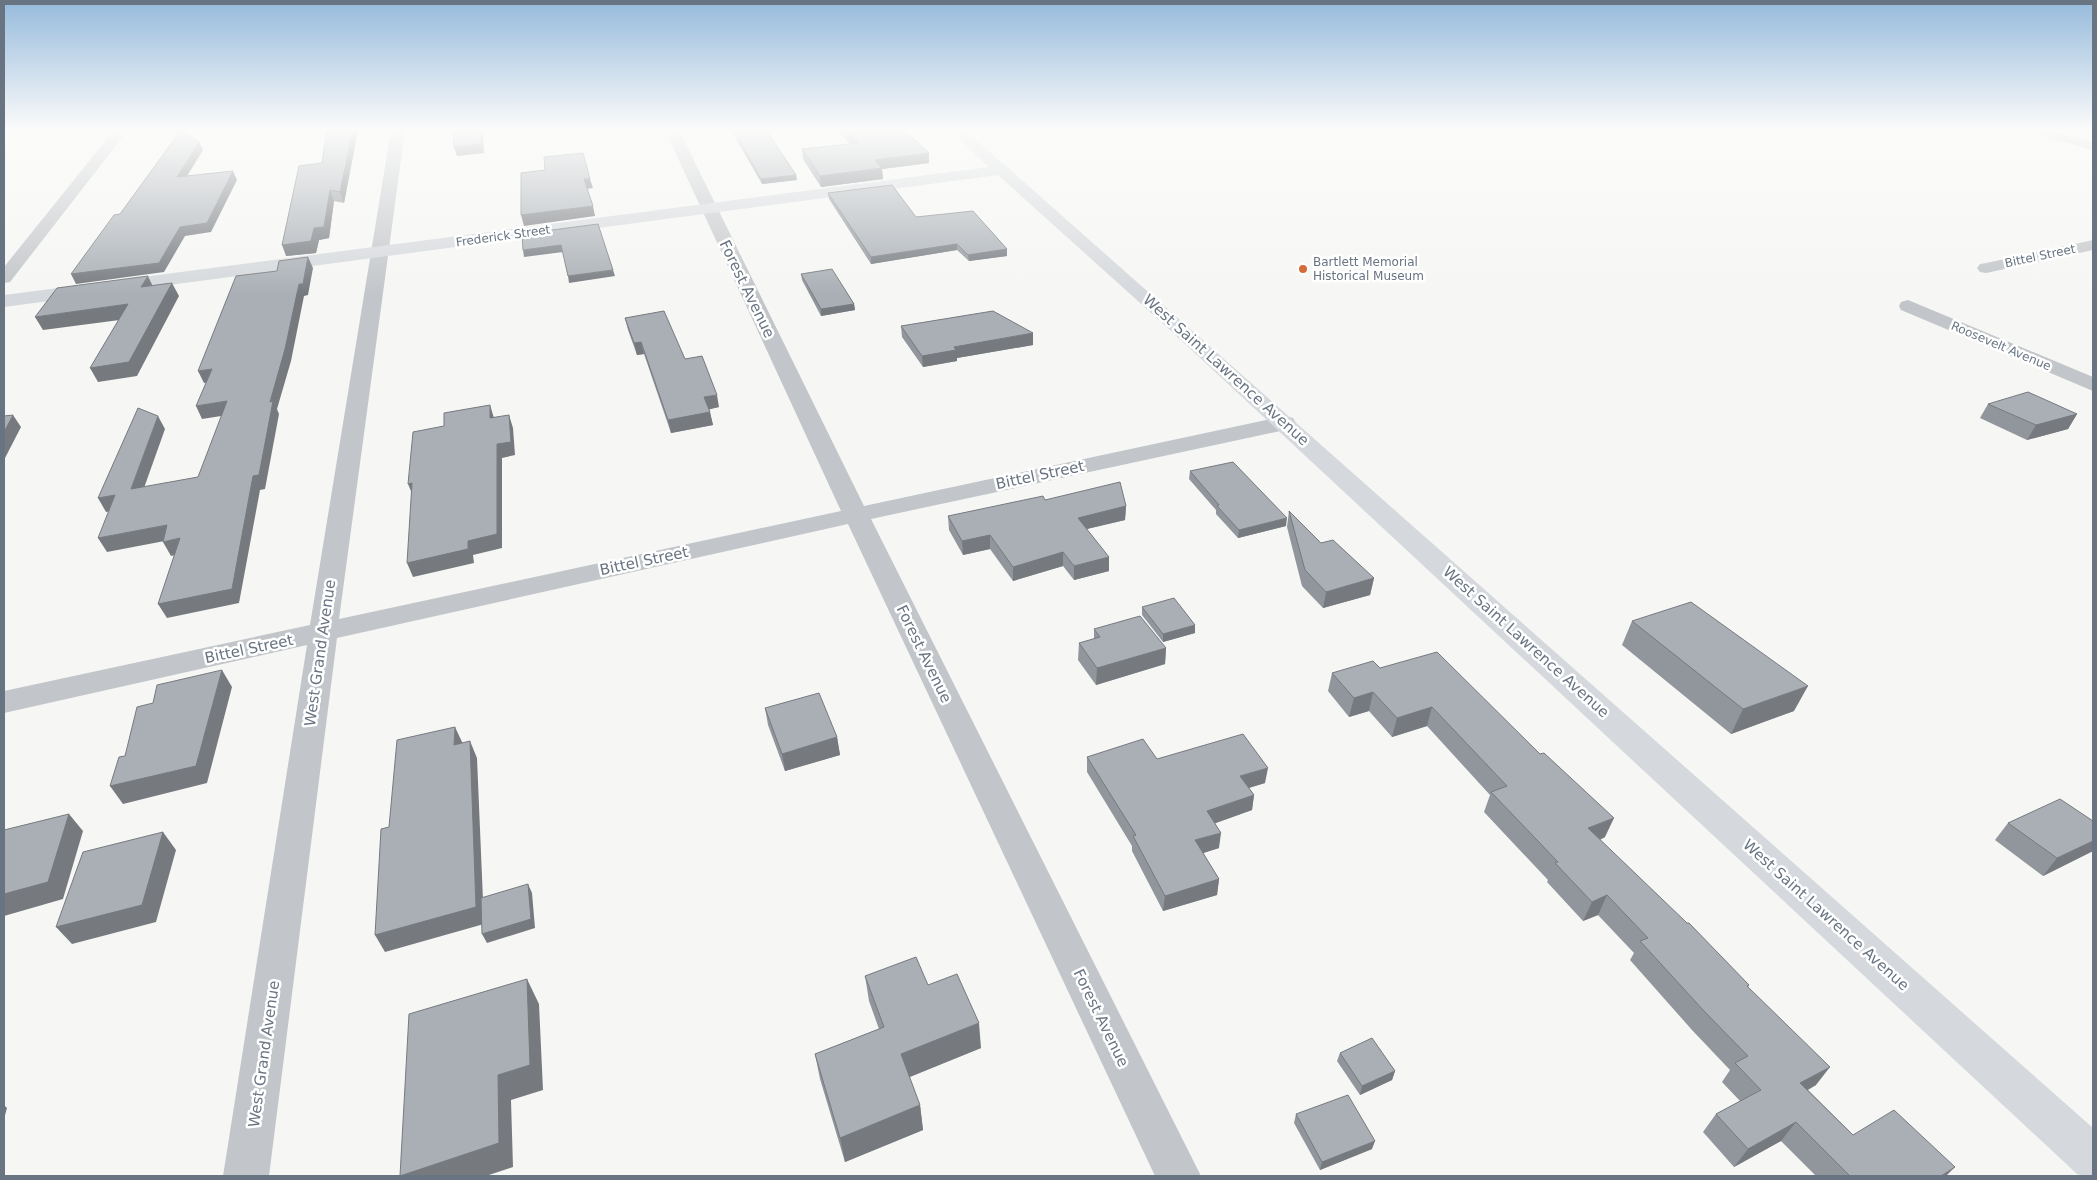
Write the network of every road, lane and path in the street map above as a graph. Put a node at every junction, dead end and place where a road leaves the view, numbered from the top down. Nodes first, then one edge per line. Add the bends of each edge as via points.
1 (77, 185) edge
2 (390, 185) edge
3 (697, 185) edge
4 (885, 185) edge
5 (1019, 185) edge
6 (708, 208) junction
7 (2093, 245) edge
8 (380, 252) junction
9 (1986, 268) dead end
10 (4, 278) edge
11 (4, 301) edge
12 (1908, 306) dead end
13 (2093, 385) edge
14 (1285, 423) junction
15 (856, 514) junction
16 (323, 633) junction
17 (4, 702) edge
18 (2093, 1158) edge
19 (246, 1176) edge
20 (1178, 1176) edge

1 - 10 street
2 - 8 street, West Grand Avenue
3 - 6 street, Forest Avenue
4 - 6 street, Frederick Street
5 - 14 street, West Saint Lawrence Avenue
6 - 8 street, Frederick Street
6 - 15 street, Forest Avenue
7 - 9 street, Bittel Street
8 - 11 street, Frederick Street
8 - 16 street, West Grand Avenue
12 - 13 street, Roosevelt Avenue
14 - 15 street, Bittel Street
14 - 18 street, West Saint Lawrence Avenue
15 - 16 street, Bittel Street
15 - 20 street, Forest Avenue
16 - 17 street, Bittel Street
16 - 19 street, West Grand Avenue

